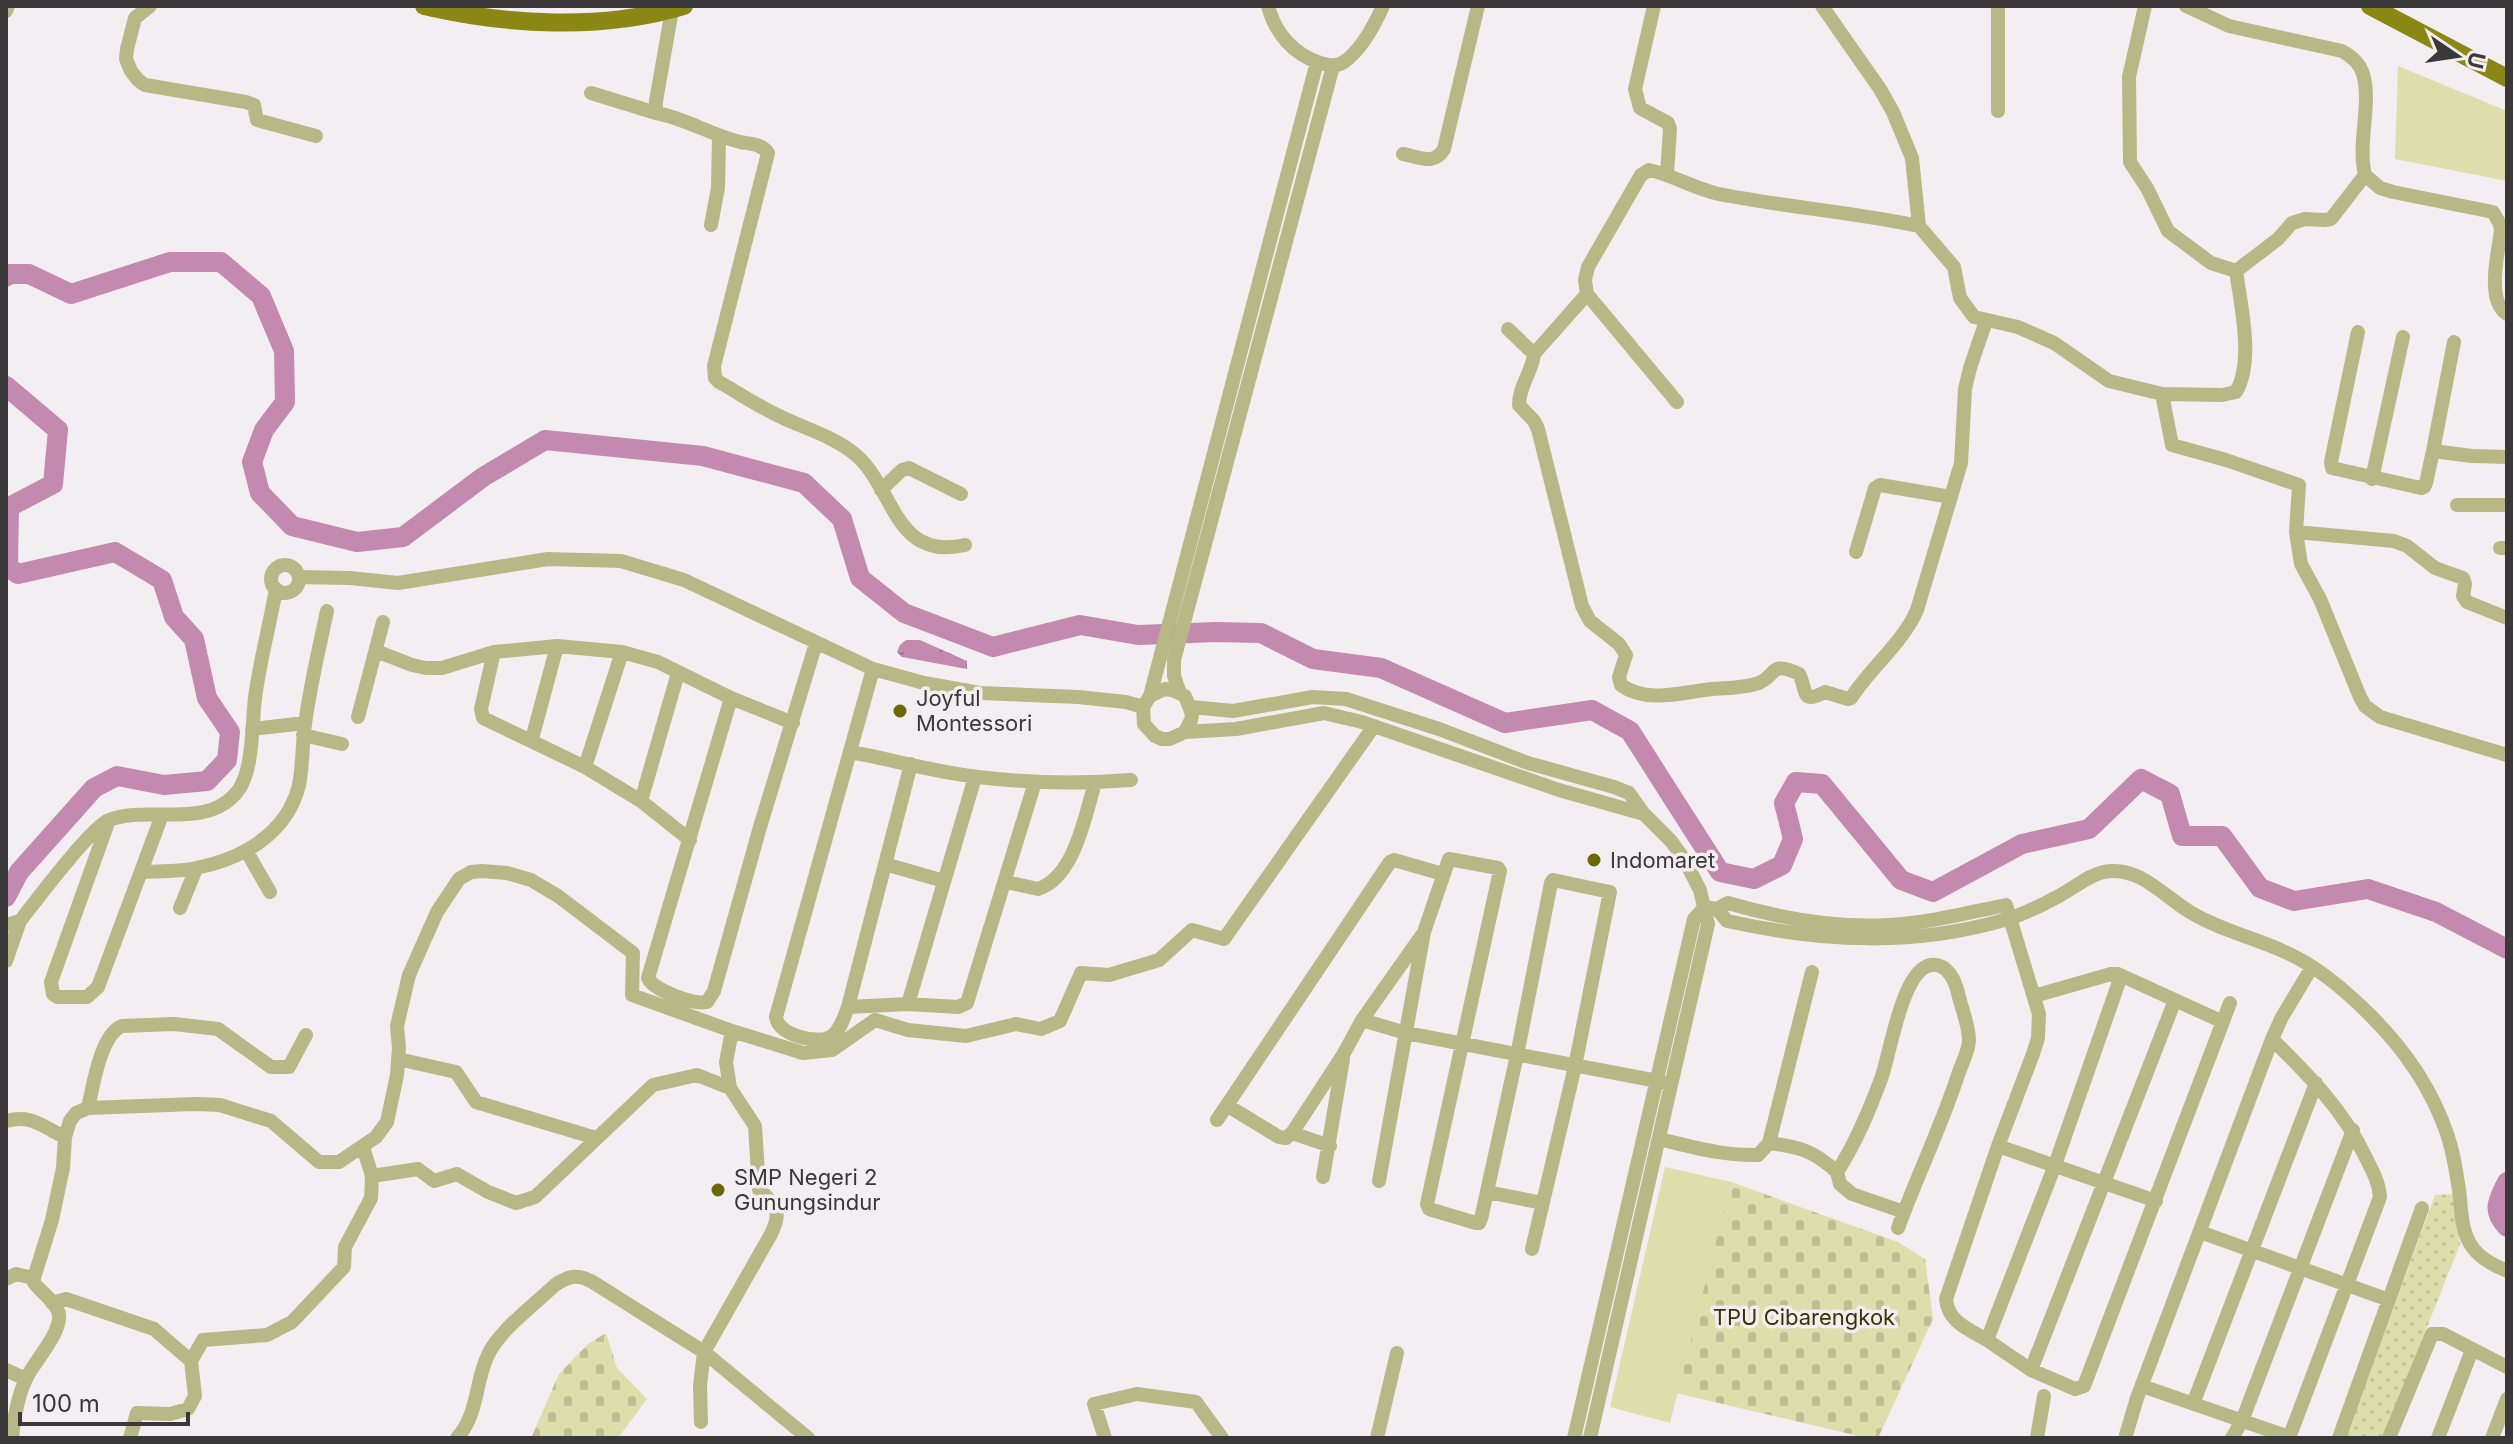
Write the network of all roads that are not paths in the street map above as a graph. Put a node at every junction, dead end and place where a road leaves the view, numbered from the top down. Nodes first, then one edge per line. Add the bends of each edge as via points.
1 (150, 6) edge
2 (424, 6) edge
3 (1268, 6) edge
4 (1383, 6) edge
5 (1478, 6) edge
6 (1654, 6) edge
7 (1822, 6) edge
8 (1998, 6) edge
9 (2145, 6) edge
10 (2186, 6) edge
11 (2370, 6) edge
12 (678, 8) edge
13 (1317, 62) junction
14 (1333, 66) junction
15 (2507, 78) edge
16 (591, 93) dead end
17 (1998, 111) dead end
18 (656, 113) junction
19 (316, 136) dead end
20 (719, 137) junction
21 (1403, 154) dead end
22 (1667, 174) junction
23 (2365, 175) junction
24 (711, 225) dead end
25 (1919, 226) junction
26 (2236, 271) junction
27 (1587, 294) junction
28 (2507, 314) edge
29 (1986, 321) junction
30 (1508, 329) dead end
31 (2358, 332) dead end
32 (2403, 337) dead end
33 (2454, 342) dead end
34 (1534, 354) junction
35 (2162, 394) junction
36 (1677, 402) dead end
37 (2433, 451) junction
38 (2507, 457) edge
39 (2372, 479) junction
40 (881, 490) junction
41 (961, 494) dead end
42 (1951, 497) junction
43 (2457, 505) dead end
44 (2507, 505) edge
45 (2296, 532) junction
46 (965, 545) dead end
47 (1856, 552) dead end
48 (299, 577) junction
49 (276, 589) junction
50 (327, 611) dead end
51 (2507, 618) edge
52 (1177, 620) junction
53 (383, 622) dead end
54 (816, 643) junction
55 (557, 646) junction
56 (376, 651) junction
57 (494, 652) junction
58 (622, 652) junction
59 (1167, 658) junction
60 (873, 669) junction
61 (678, 673) junction
62 (1180, 693) junction
63 (731, 698) junction
64 (1147, 702) junction
65 (1191, 707) junction
66 (358, 717) dead end
67 (793, 723) junction
68 (1374, 726) junction
69 (252, 729) junction
70 (304, 729) junction
71 (1185, 732) junction
72 (532, 739) junction
73 (342, 744) dead end
74 (851, 752) junction
75 (2507, 755) edge
76 (911, 764) junction
77 (585, 767) junction
78 (1563, 773) junction
79 (975, 777) junction
80 (1131, 780) dead end
81 (1035, 782) junction
82 (1095, 783) junction
83 (1559, 790) junction
84 (641, 801) junction
85 (1644, 814) junction
86 (162, 815) junction
87 (109, 820) junction
88 (690, 840) junction
89 (247, 852) junction
90 (885, 864) junction
91 (196, 869) junction
92 (141, 872) junction
93 (1443, 874) junction
94 (944, 881) junction
95 (1006, 882) junction
96 (270, 892) dead end
97 (180, 908) dead end
98 (1711, 908) junction
99 (2009, 918) junction
100 (1811, 920) junction
101 (13, 923) edge
102 (1424, 932) junction
103 (1810, 936) junction
104 (6, 961) edge
105 (2312, 967) junction
106 (1812, 972) dead end
107 (2121, 976) junction
108 (2034, 996) junction
109 (2175, 1000) junction
110 (2230, 1003) dead end
111 (908, 1004) junction
112 (848, 1007) junction
113 (1362, 1020) junction
114 (2221, 1021) junction
115 (732, 1031) junction
116 (1406, 1033) junction
117 (306, 1035) dead end
118 (2272, 1039) junction
119 (1462, 1043) junction
120 (1343, 1055) junction
121 (1517, 1055) junction
122 (398, 1059) junction
123 (1575, 1066) junction
124 (1665, 1082) junction
125 (2316, 1083) junction
126 (730, 1088) junction
127 (1228, 1106) junction
128 (88, 1108) junction
129 (1217, 1120) dead end
130 (6, 1121) edge
131 (2353, 1130) junction
132 (1292, 1133) junction
133 (65, 1137) junction
134 (596, 1138) junction
135 (1659, 1139) junction
136 (1769, 1143) junction
137 (1330, 1146) junction
138 (1998, 1146) junction
139 (363, 1147) junction
140 (2055, 1165) junction
141 (1837, 1172) junction
142 (372, 1176) junction
143 (1323, 1177) dead end
144 (1379, 1181) dead end
145 (2105, 1184) junction
146 (1487, 1192) junction
147 (2156, 1201) junction
148 (1543, 1203) junction
149 (1636, 1206) junction
150 (2422, 1208) dead end
151 (1904, 1212) junction
152 (1898, 1228) dead end
153 (2200, 1232) junction
154 (1532, 1249) dead end
155 (2250, 1250) junction
156 (2300, 1268) junction
157 (2507, 1271) edge
158 (33, 1278) junction
159 (6, 1279) edge
160 (2347, 1284) junction
161 (2389, 1300) junction
162 (52, 1303) junction
163 (1987, 1340) junction
164 (2472, 1350) junction
165 (704, 1352) junction
166 (1397, 1353) dead end
167 (191, 1361) junction
168 (2507, 1367) edge
169 (6, 1370) edge
170 (2031, 1370) junction
171 (26, 1379) junction
172 (2142, 1386) junction
173 (2044, 1396) dead end
174 (2507, 1399) edge
175 (2193, 1404) junction
176 (2242, 1421) junction
177 (701, 1422) dead end
178 (2126, 1435) dead end
179 (2289, 1437) edge
180 (12, 1438) edge
181 (130, 1438) edge
182 (457, 1438) edge
183 (808, 1438) edge
184 (1105, 1438) edge
185 (1222, 1438) edge
186 (1377, 1438) edge
187 (1574, 1438) edge
188 (1590, 1438) edge
189 (2037, 1438) edge
190 (2232, 1438) edge
191 (2339, 1438) edge
192 (2389, 1438) edge
193 (2438, 1438) edge
194 (2492, 1438) edge

1 - 19 street via 135,18 126,59 145,85 246,102 256,108 257,120
2 - 12 main road via 552,21 628,18
3 - 13 street via 1286,42
4 - 14 street via 1354,51
5 - 21 street via 1444,149 1434,160
6 - 22 street via 1636,99 1640,108 1668,123
7 - 25 street via 1880,89 1906,138
8 - 17 street
9 - 26 street via 2129,77 2130,162 2168,231 2211,263
10 - 23 street via 2229,26 2342,51 2354,60 2365,94
11 - 15 main road
12 - 18 street
13 - 14 street
13 - 52 street
14 - 52 street
16 - 18 street
18 - 20 street
20 - 24 street
20 - 40 street via 762,146 769,155 715,378 847,448 866,465
22 - 25 street via 1715,193
22 - 27 street via 1649,170 1641,175 1588,267
23 - 26 street via 2331,219 2292,223
23 - 28 street via 2393,192 2493,212 2501,231 2495,295
25 - 29 street via 1954,267 1965,307
26 - 35 street via 2245,350 2238,390 2222,395
27 - 34 street
27 - 36 street
29 - 35 street via 2018,327 2054,343 2109,381
29 - 42 street via 1965,389 1961,463
30 - 34 street
31 - 39 street via 2331,462 2332,468
32 - 39 street
33 - 37 street
34 - 42 street via 1519,405 1538,429 1582,606 1592,624 1623,649 1619,681 1628,690 1653,696 1759,684 1782,668 1799,674 1809,697 1825,692 1851,698 1910,626
35 - 45 street via 2172,445 2297,483
37 - 38 street
37 - 39 street via 2424,487
40 - 41 street via 909,468
40 - 46 street via 899,520 928,546
42 - 47 street via 1876,487
43 - 44 street
45 - 51 street via 2407,546 2435,568 2463,578 2467,602
45 - 75 street via 2301,564 2365,706 2380,717
48 - 49 street via 289,592
48 - 49 street via 290,566 277,568 271,580
48 - 54 street via 398,583 548,559 621,561 684,580
49 - 69 street
50 - 70 street
52 - 59 street
53 - 56 street
54 - 60 street
54 - 67 street
55 - 57 street
55 - 58 street
55 - 72 street
56 - 57 street via 434,668
56 - 66 street
57 - 72 street via 482,716
58 - 61 street
58 - 77 street
59 - 62 street
59 - 64 street
60 - 64 street via 980,693
60 - 74 street
61 - 63 street
61 - 84 street
62 - 64 street via 1165,689
62 - 65 street
63 - 67 street
63 - 88 street
64 - 71 street via 1144,724 1155,736 1170,739
65 - 71 street
65 - 78 street via 1233,711 1313,697 1346,699
67 - 88 street via 714,991 700,1003 652,985 648,978
68 - 71 street via 1324,713
68 - 83 street
68 - 115 street via 1224,939 1192,930 1159,960 1109,975 1081,973 1060,1021 1041,1029 1016,1024 966,1036 908,1030 875,1020 832,1050 803,1053
69 - 70 street
69 - 86 street via 237,792 199,813
70 - 73 street
70 - 89 street via 304,760 294,800 277,828
72 - 77 street
74 - 76 street
74 - 112 street via 776,1021 795,1036 825,1039 840,1026
76 - 79 street
76 - 90 street
77 - 84 street
78 - 83 street
78 - 85 street via 1629,793
79 - 81 street
79 - 94 street
80 - 82 street
81 - 82 street
81 - 95 street
82 - 95 street via 1074,852 1053,881 1038,889
83 - 85 street
84 - 88 street
85 - 98 street via 1684,859
86 - 87 street
86 - 92 street
87 - 92 street via 51,982 54,996 87,997 96,991
87 - 101 street
89 - 91 street
89 - 96 street
90 - 94 street
90 - 112 street
91 - 92 street
91 - 97 street
93 - 102 street
93 - 119 street via 1451,858 1500,871
93 - 127 street via 1390,862
94 - 111 street
95 - 111 street via 967,1003
98 - 100 street via 1728,903
98 - 103 street via 1727,921
98 - 124 street
99 - 100 street via 2006,905 1891,925
99 - 103 street via 1917,938
99 - 105 street via 2097,874 2131,873 2224,931 2292,954
99 - 108 street
100 - 103 street
101 - 104 street
102 - 113 street
102 - 116 street
105 - 118 street
105 - 157 street via 2377,1022 2414,1068 2447,1134 2467,1239 2482,1257
106 - 136 street
107 - 108 street via 2111,974
107 - 109 street
107 - 140 street
108 - 138 street via 2039,1014 2036,1046
109 - 114 street
109 - 145 street
110 - 114 street
111 - 112 street
113 - 116 street
113 - 120 street
114 - 147 street
115 - 122 street via 632,995 633,953 558,896 507,873 471,872 443,902 416,956 398,1015
115 - 126 street via 726,1062
116 - 119 street
116 - 144 street
117 - 128 street via 289,1067 271,1067 218,1029 122,1026 107,1042
118 - 125 street
118 - 153 street
119 - 121 street
119 - 146 street via 1427,1208 1478,1223
120 - 132 street
120 - 137 street
121 - 123 street
121 - 123 street via 1552,881 1610,892
121 - 146 street
122 - 134 street via 456,1072 476,1102
122 - 139 street via 387,1122
123 - 124 street
123 - 148 street
124 - 135 street
124 - 149 street
125 - 131 street
125 - 155 street
126 - 134 street via 697,1075 653,1085
126 - 165 street via 755,1126 759,1190 773,1202 777,1218
127 - 129 street
127 - 132 street via 1279,1137
128 - 133 street via 76,1113
128 - 139 street via 220,1105 271,1121 310,1157 327,1164
130 - 133 street via 35,1120
131 - 156 street
131 - 160 street via 2380,1197
132 - 137 street
133 - 158 street via 52,1220
134 - 142 street via 535,1197 516,1203 457,1174 434,1181 418,1169
135 - 136 street via 1737,1155 1758,1155
135 - 149 street
136 - 141 street via 1819,1155
137 - 143 street
138 - 140 street
138 - 163 street via 1946,1299 1954,1320
139 - 142 street
140 - 145 street
140 - 163 street
141 - 151 street via 1840,1184 1852,1194
141 - 151 street via 1883,1076 1909,989 1920,970 1940,966 1955,982 1969,1041
142 - 167 street via 371,1198 345,1247 344,1267 292,1322 267,1335 203,1340
145 - 147 street
145 - 170 street
146 - 148 street
147 - 170 street via 2084,1386 2075,1389
148 - 154 street
149 - 187 street
149 - 188 street
150 - 161 street
151 - 152 street
153 - 155 street
153 - 172 street
155 - 156 street
155 - 175 street
156 - 160 street
156 - 176 street
158 - 159 street via 16,1274
158 - 162 street
160 - 161 street
160 - 179 street
161 - 191 street
162 - 167 street via 66,1299 154,1329
162 - 171 street via 59,1316 56,1330
163 - 170 street
164 - 168 street
164 - 192 street via 2441,1333 2430,1336
164 - 193 street
165 - 177 street
165 - 182 street via 591,1281 565,1278 488,1354 468,1423
165 - 183 street
166 - 186 street
167 - 181 street via 195,1396 188,1409 137,1413
169 - 171 street
171 - 180 street
172 - 175 street
172 - 178 street
173 - 189 street
174 - 194 street
175 - 176 street
176 - 179 street
176 - 190 street
184 - 185 street via 1094,1404 1137,1394 1196,1402

